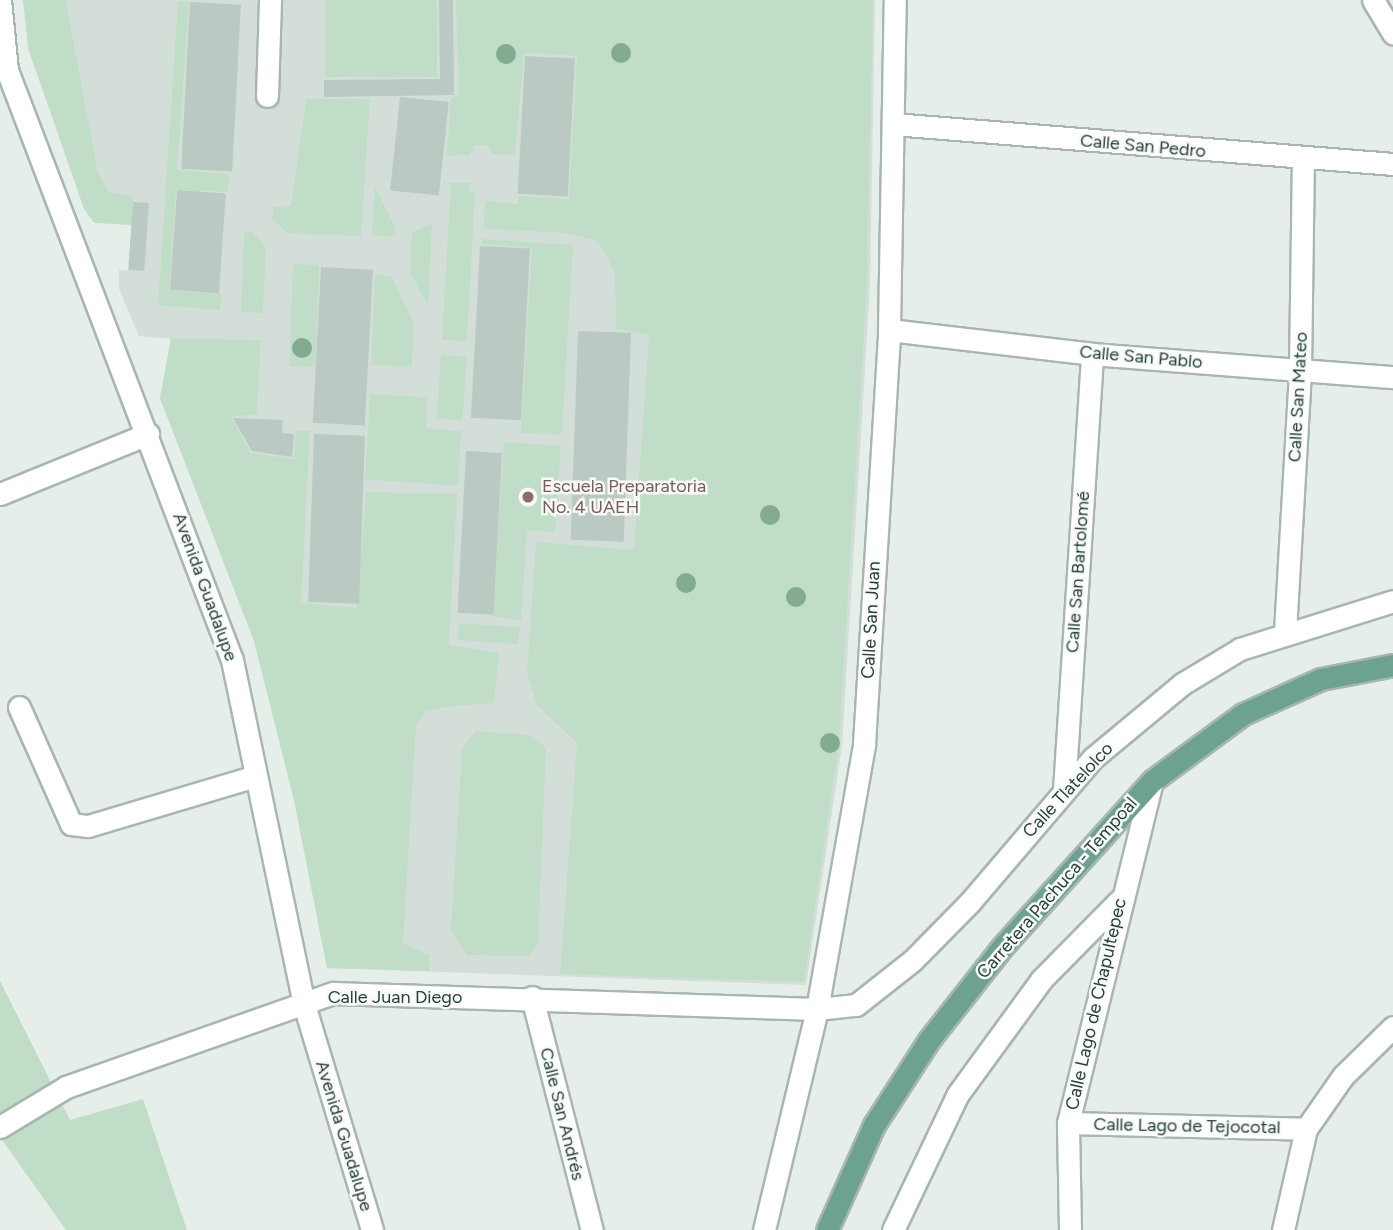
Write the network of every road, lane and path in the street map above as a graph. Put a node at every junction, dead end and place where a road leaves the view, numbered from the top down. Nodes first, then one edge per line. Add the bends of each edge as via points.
1 (0, 0) edge
2 (270, 0) edge
3 (895, 0) edge
4 (1373, 0) edge
5 (1393, 33) edge
6 (267, 96) dead end
7 (893, 124) junction
8 (1303, 160) junction
9 (1393, 164) edge
10 (889, 330) junction
11 (1092, 354) junction
12 (1300, 369) junction
13 (1393, 377) edge
14 (148, 434) junction
15 (0, 494) edge
16 (1393, 601) edge
17 (1285, 632) junction
18 (1393, 665) edge
19 (19, 707) dead end
20 (256, 776) junction
21 (1152, 782) junction
22 (1065, 790) junction
23 (1119, 901) junction
24 (532, 997) junction
25 (303, 1001) junction
26 (817, 1009) junction
27 (1393, 1027) edge
28 (1069, 1123) junction
29 (0, 1127) edge
30 (1306, 1129) junction
31 (372, 1230) edge
32 (592, 1230) edge
33 (764, 1230) edge
34 (827, 1230) edge
35 (893, 1230) edge
36 (1070, 1230) edge
37 (1283, 1230) edge

1 - 14 street, Avenida Guadalupe via 7,70
2 - 6 street
3 - 7 street, Calle San Juan
4 - 5 street
7 - 8 street, Calle San Pedro
7 - 10 street, Calle San Juan
8 - 9 street, Calle San Pedro
8 - 12 street, Calle San Mateo
10 - 11 street, Calle San Pablo
10 - 26 street, Calle San Juan via 864,744
11 - 12 street, Calle San Pablo
11 - 22 street, Calle San Bartolomé
12 - 13 street, Calle San Pablo
12 - 17 street, Calle San Mateo
14 - 15 street
14 - 20 street, Avenida Guadalupe via 215,608
16 - 17 street, Calle Tlatelolco
17 - 22 street, Calle Tlatelolco via 1240,649 1182,684 1093,758
18 - 21 main road, Carretera Pachuca - Tempoal via 1321,679 1243,714
19 - 20 street via 71,824 88,826
20 - 25 street, Avenida Guadalupe
21 - 23 street, Calle Lago de Chapultepec
21 - 34 main road, Carretera Pachuca - Tempoal via 1003,946 929,1040 874,1125
22 - 26 street, Calle Tlatelolco via 912,961 856,1005
23 - 28 street, Calle Lago de Chapultepec
23 - 35 street via 1042,979 958,1094
24 - 25 street, Calle Juan Diego via 333,993
24 - 26 street, Calle Juan Diego
24 - 32 street, Calle San Andrés
25 - 29 street, Calle Juan Diego via 66,1087
25 - 31 street, Avenida Guadalupe
26 - 33 street, Calle San Juan
27 - 30 street via 1343,1076
28 - 30 street, Calle Lago de Tejocotal
28 - 36 street, Calle Lago de Chapultepec
30 - 37 street

